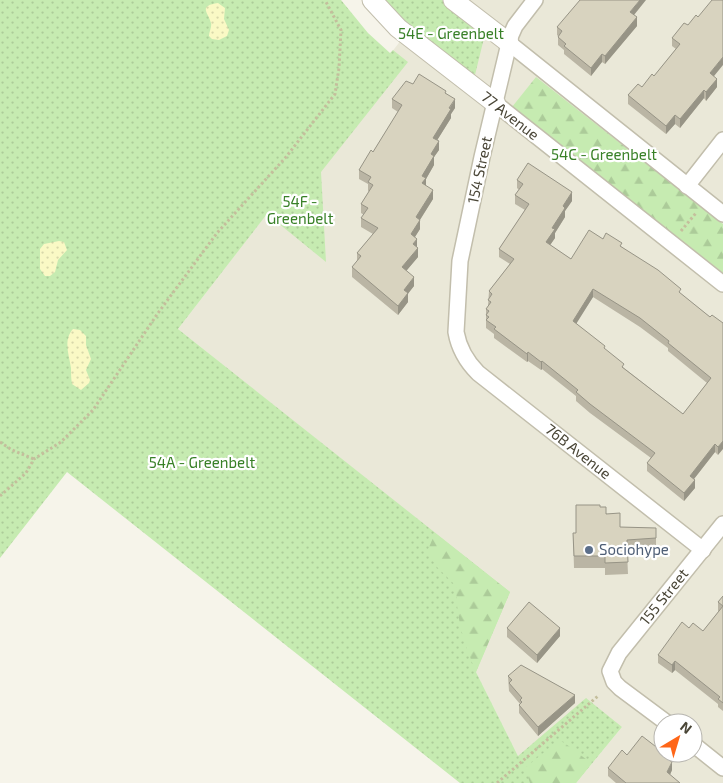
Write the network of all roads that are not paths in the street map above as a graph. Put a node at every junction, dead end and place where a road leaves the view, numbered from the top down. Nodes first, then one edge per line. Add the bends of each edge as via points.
1 (372, 0) edge
2 (453, 0) edge
3 (535, 0) edge
4 (509, 43) junction
5 (496, 104) junction
6 (723, 140) edge
7 (687, 186) junction
8 (723, 214) edge
9 (723, 284) edge
10 (460, 348) joint
11 (723, 524) edge
12 (703, 550) junction
13 (654, 713) edge
14 (703, 752) edge
15 (723, 768) edge

1 - 5 street, 77 Avenue via 398,28
2 - 4 street
3 - 4 street, 154 Street via 515,26
4 - 5 street, 154 Street
4 - 7 street
5 - 9 street, 77 Avenue
5 - 10 street, 154 Street via 460,261 456,332
6 - 7 street
7 - 8 street
10 - 12 street, 76B Avenue via 478,373
11 - 12 street, 155 Street
12 - 13 street, 155 Street via 619,653 610,671 620,688
14 - 15 street

